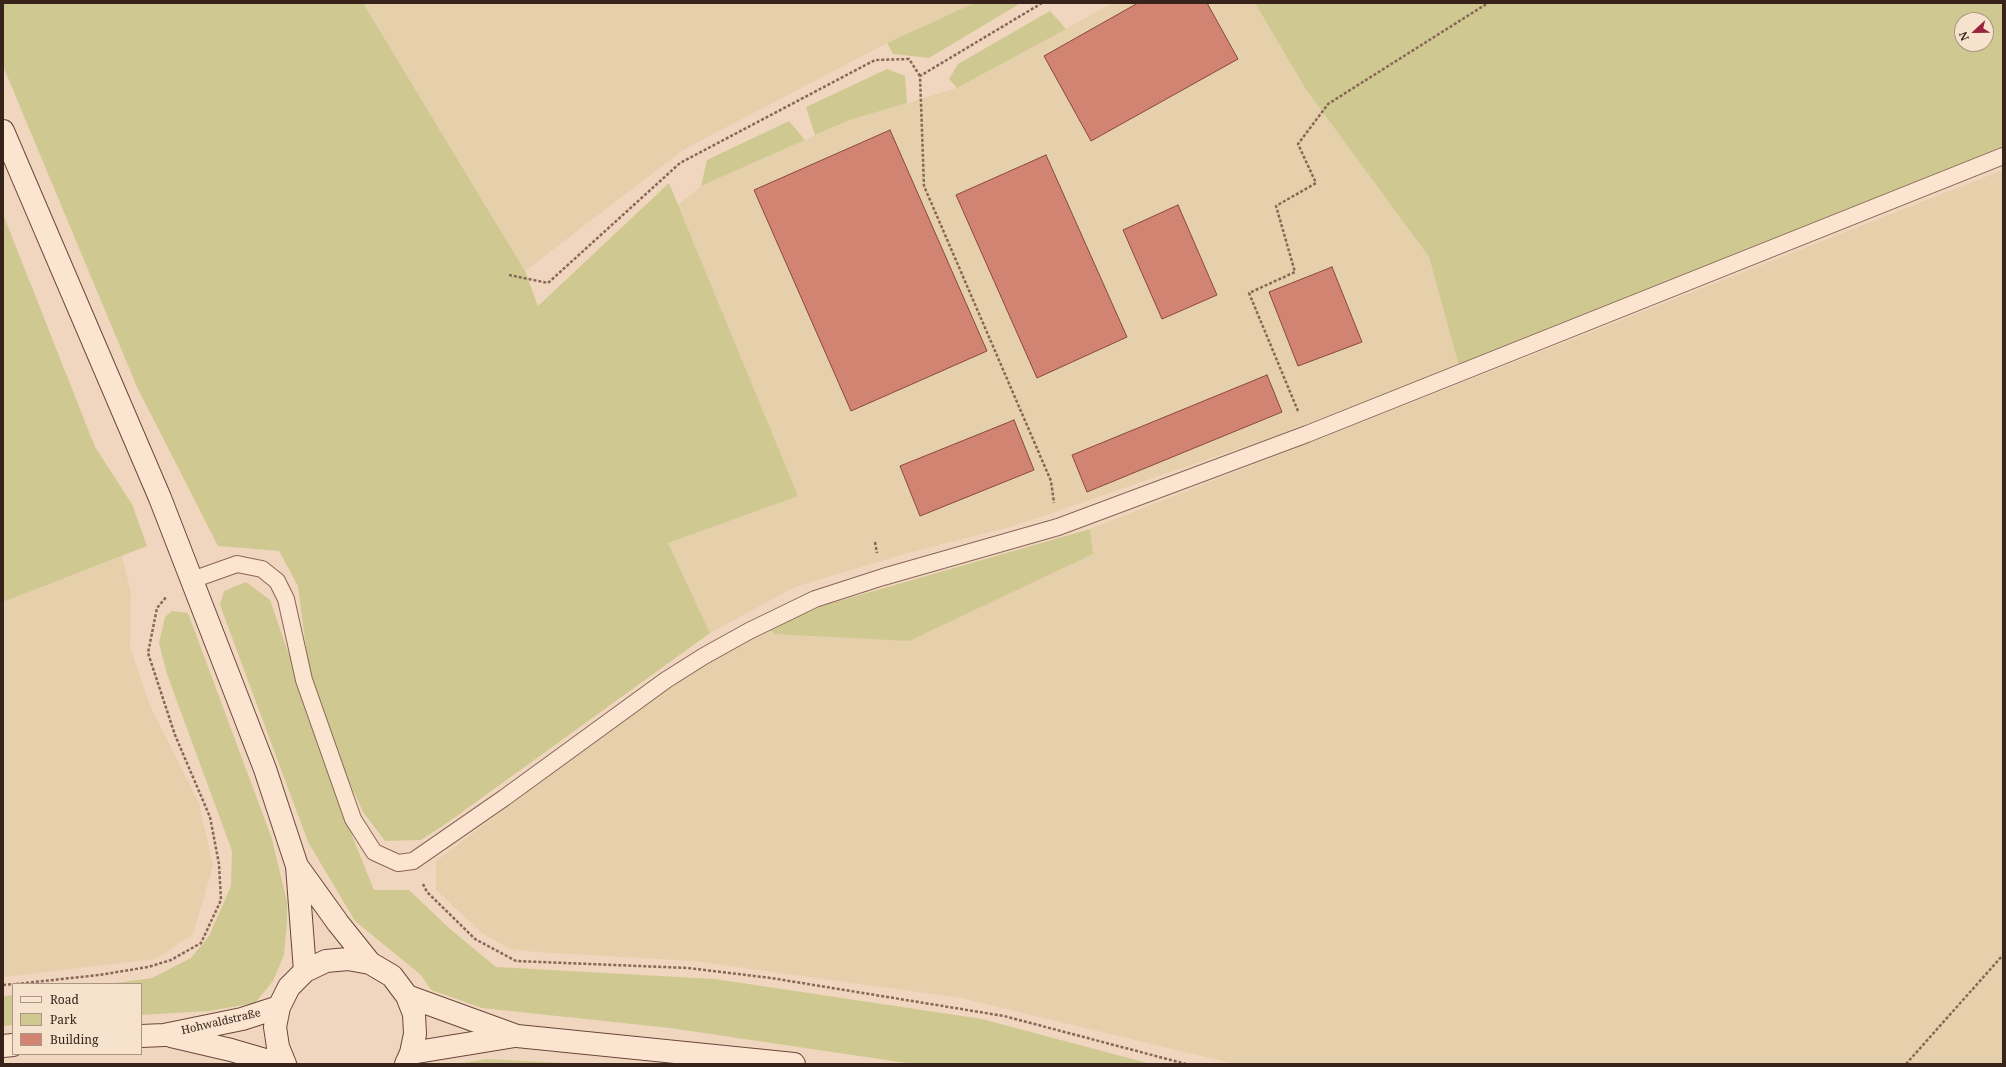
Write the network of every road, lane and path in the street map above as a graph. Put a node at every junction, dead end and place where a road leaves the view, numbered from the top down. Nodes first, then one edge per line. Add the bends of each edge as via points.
1 (1042, 3) edge
2 (1488, 3) edge
3 (920, 76) junction
4 (3, 131) edge
5 (2003, 156) edge
6 (509, 275) dead end
7 (1297, 409) dead end
8 (1051, 481) dead end
9 (192, 580) junction
10 (413, 861) junction
11 (297, 866) junction
12 (2003, 955) edge
13 (370, 963) junction
14 (305, 971) junction
15 (23, 983) edge
16 (407, 996) junction
17 (278, 1007) junction
18 (164, 1035) junction
19 (142, 1036) edge
20 (517, 1036) junction
21 (408, 1058) edge
22 (279, 1064) edge
23 (285, 1064) edge
24 (794, 1064) edge
25 (1186, 1064) edge
26 (1906, 1064) edge

1 - 3 path
2 - 7 path via 1328,104 1298,144 1316,183 1276,206 1295,272 1249,293
3 - 6 path via 908,59 875,60 680,163 548,283
3 - 8 path via 924,186
4 - 9 street via 160,498
5 - 10 lane via 1307,434 1073,521 815,598 743,635 666,680
9 - 10 lane via 237,564 262,569 277,581 286,599 304,680 353,819 374,852 398,863
9 - 11 street via 265,770
9 - 15 path via 171,591 157,608 148,653 175,735 210,817 219,864 221,900 201,943 171,960 113,973
10 - 25 path via 427,892 475,939 516,961 688,968 771,978 1004,1016
11 - 13 street
11 - 14 street
12 - 26 path
13 - 14 street via 348,959 326,961
13 - 16 street via 392,976
14 - 17 street via 289,987
16 - 20 street
16 - 21 street via 414,1014 415,1034
17 - 18 street, Hohwaldstraße via 242,1019
17 - 23 street via 275,1027 278,1047
18 - 19 street, Hohwaldstraße
18 - 22 street, Hohwaldstraße
20 - 21 street
20 - 24 street

